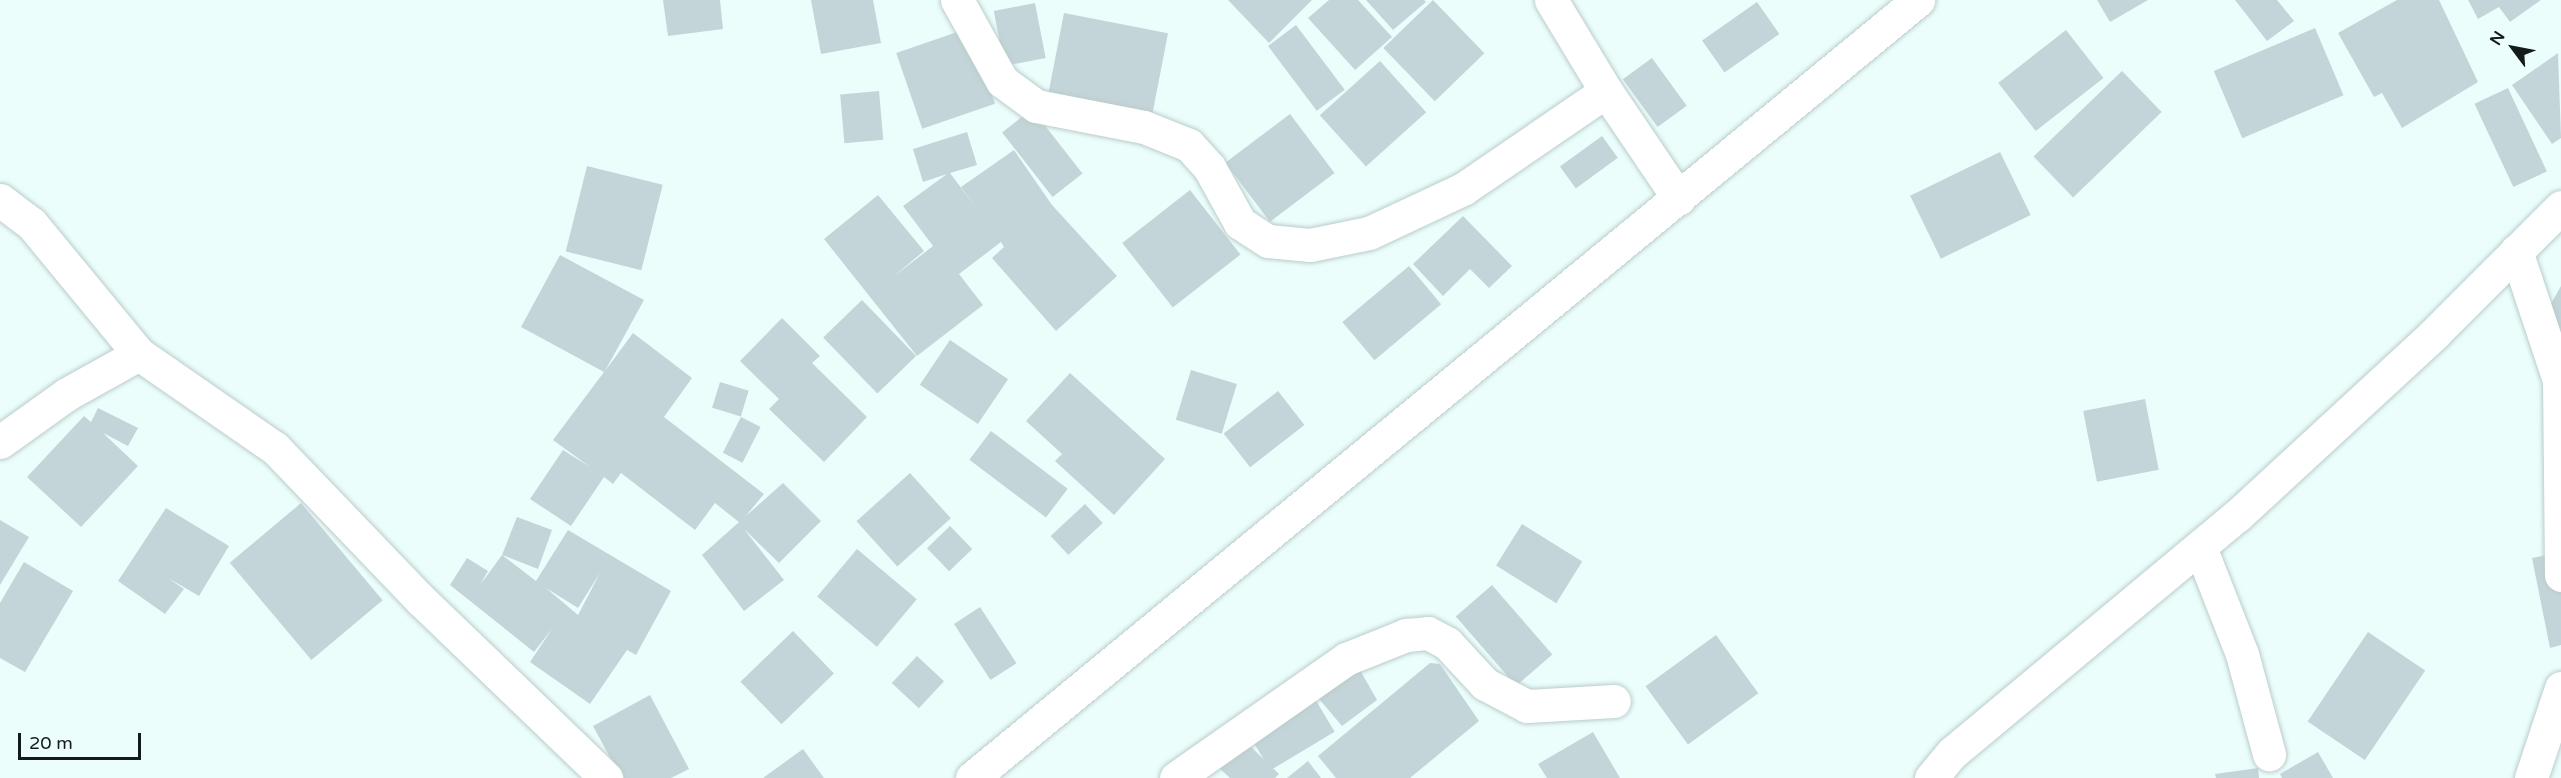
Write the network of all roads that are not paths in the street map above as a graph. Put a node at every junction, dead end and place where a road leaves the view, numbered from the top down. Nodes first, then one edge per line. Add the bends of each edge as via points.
1 (957, 0) edge
2 (1551, 0) edge
3 (1918, 0) edge
4 (1606, 91) junction
5 (1679, 199) junction
6 (0, 200) edge
7 (2561, 207) edge
8 (2516, 251) junction
9 (139, 354) junction
10 (0, 442) edge
11 (2200, 547) junction
12 (2561, 575) edge
13 (2561, 688) edge
14 (1614, 701) dead end
15 (2269, 754) dead end
16 (606, 778) edge
17 (972, 778) edge
18 (1176, 778) edge
19 (1931, 778) edge
20 (2531, 778) edge

1 - 4 street via 1002,81 1036,105 1144,127 1189,145 1209,167 1240,223 1268,241 1310,245 1369,233 1463,189
2 - 4 street
3 - 5 street
4 - 5 street
5 - 17 street
6 - 9 street via 31,223
7 - 8 street
8 - 11 street via 2435,333
8 - 12 street via 2559,380
9 - 10 street via 68,394
9 - 16 street via 275,448 421,600
11 - 15 street via 2242,654
11 - 19 street via 1952,753
13 - 20 street
14 - 18 street via 1527,706 1485,684 1447,643 1428,633 1406,634 1346,659

